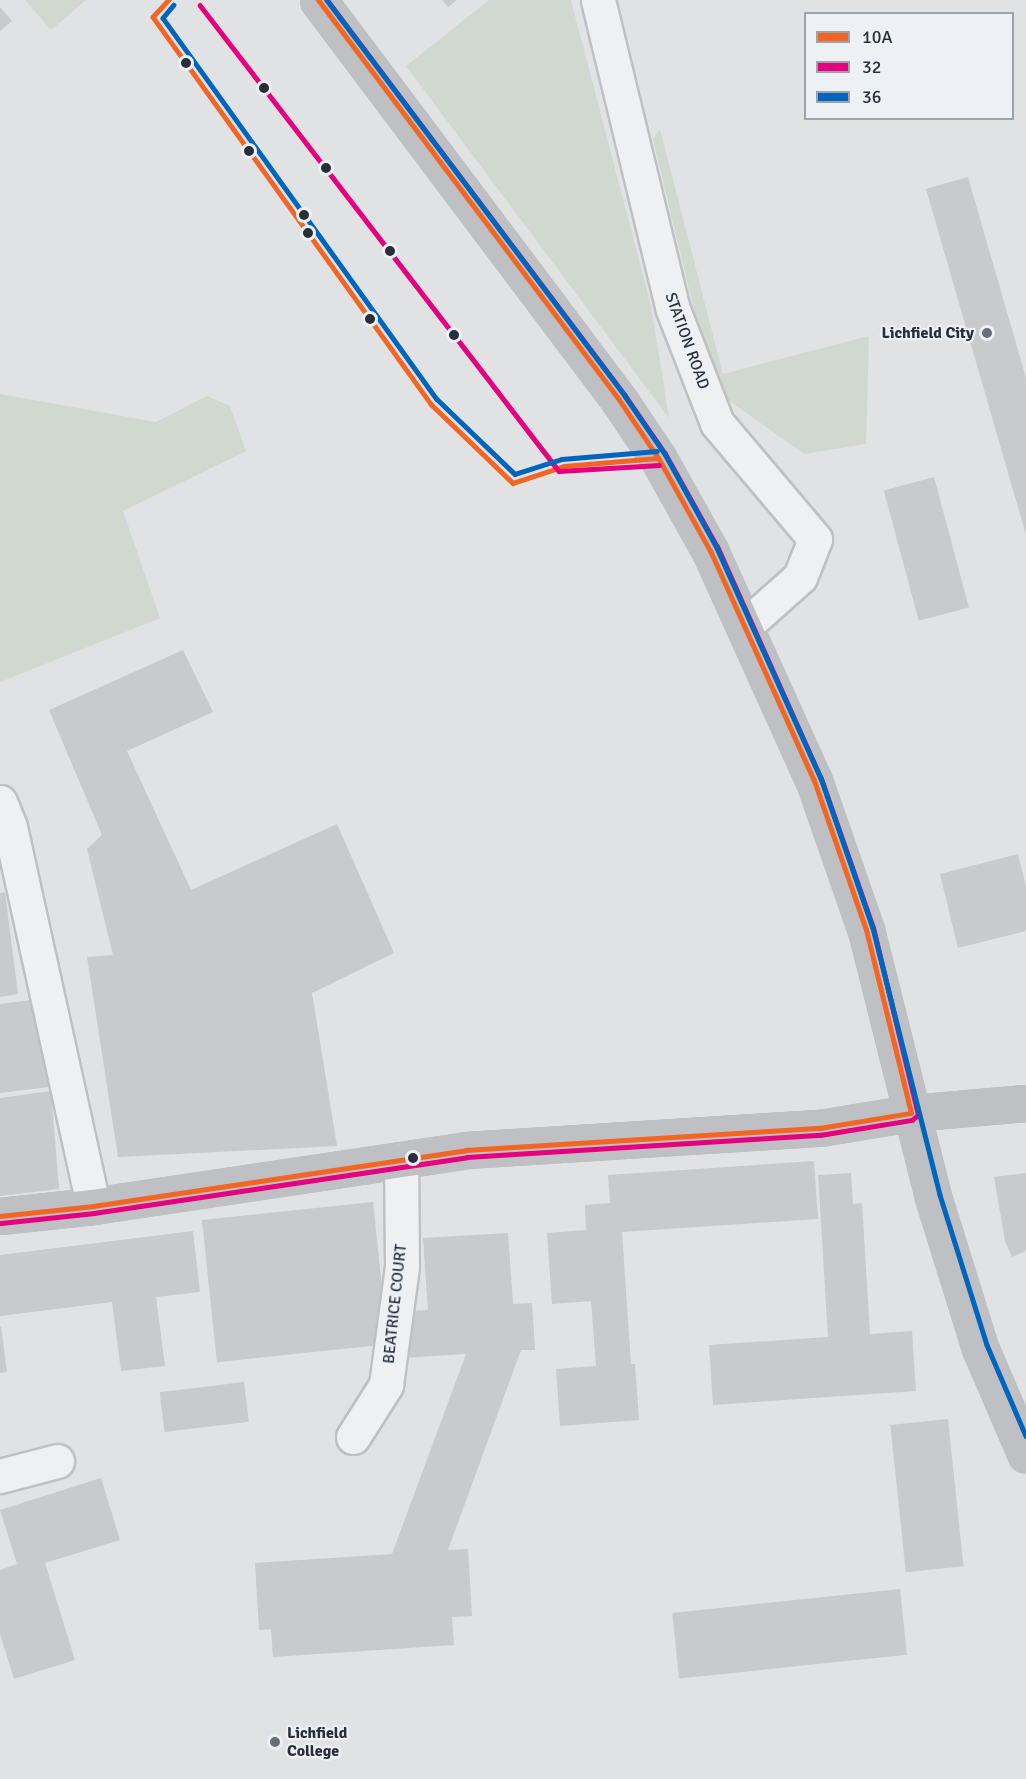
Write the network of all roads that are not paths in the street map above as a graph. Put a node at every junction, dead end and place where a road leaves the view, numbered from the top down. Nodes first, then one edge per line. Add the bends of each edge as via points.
1 (318, 0) edge
2 (598, 0) edge
3 (746, 625) junction
4 (0, 802) edge
5 (1026, 1103) edge
6 (910, 1113) junction
7 (401, 1160) junction
8 (93, 1206) junction
9 (0, 1216) edge
10 (352, 1437) dead end
11 (1026, 1455) edge
12 (57, 1461) dead end
13 (0, 1476) edge

1 - 3 street via 619,400 658,458
2 - 3 street, STATION ROAD via 672,307 717,423 815,539 800,577
3 - 6 street via 814,781 866,930
4 - 8 street via 10,827
5 - 6 street
6 - 7 street via 820,1128 466,1150
6 - 11 street via 980,1348
7 - 8 street
7 - 10 street, BEATRICE COURT via 402,1266 386,1385
8 - 9 street
12 - 13 street

